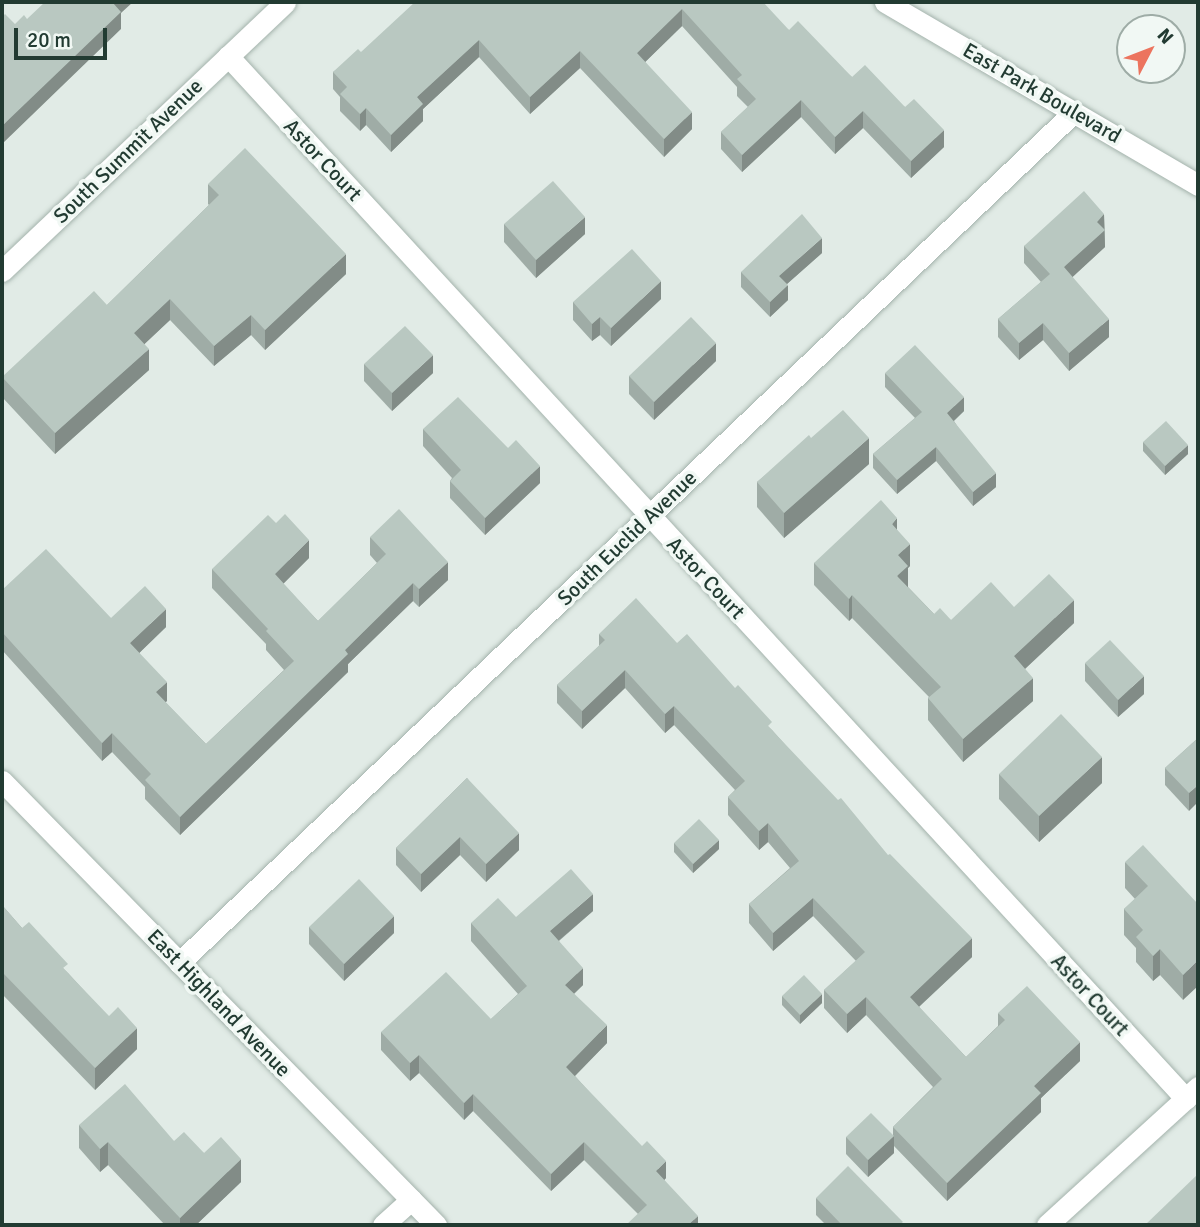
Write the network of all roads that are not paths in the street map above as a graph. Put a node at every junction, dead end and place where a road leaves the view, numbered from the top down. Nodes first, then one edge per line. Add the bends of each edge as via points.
1 (285, 2) edge
2 (885, 2) edge
3 (228, 56) junction
4 (1074, 113) junction
5 (1198, 185) edge
6 (2, 271) edge
7 (650, 516) junction
8 (2, 781) edge
9 (179, 963) junction
10 (1192, 1093) edge
11 (411, 1200) junction
12 (383, 1225) edge
13 (436, 1225) edge
14 (1047, 1225) edge

1 - 3 street, South Summit Avenue
2 - 4 street, East Park Boulevard
3 - 6 street, South Summit Avenue
3 - 7 street, Astor Court
4 - 5 street, East Park Boulevard
4 - 7 street, South Euclid Avenue
7 - 9 street, South Euclid Avenue
7 - 10 street, Astor Court
8 - 9 street, East Highland Avenue
9 - 11 street, East Highland Avenue
10 - 14 street
11 - 12 street
11 - 13 street, East Highland Avenue

